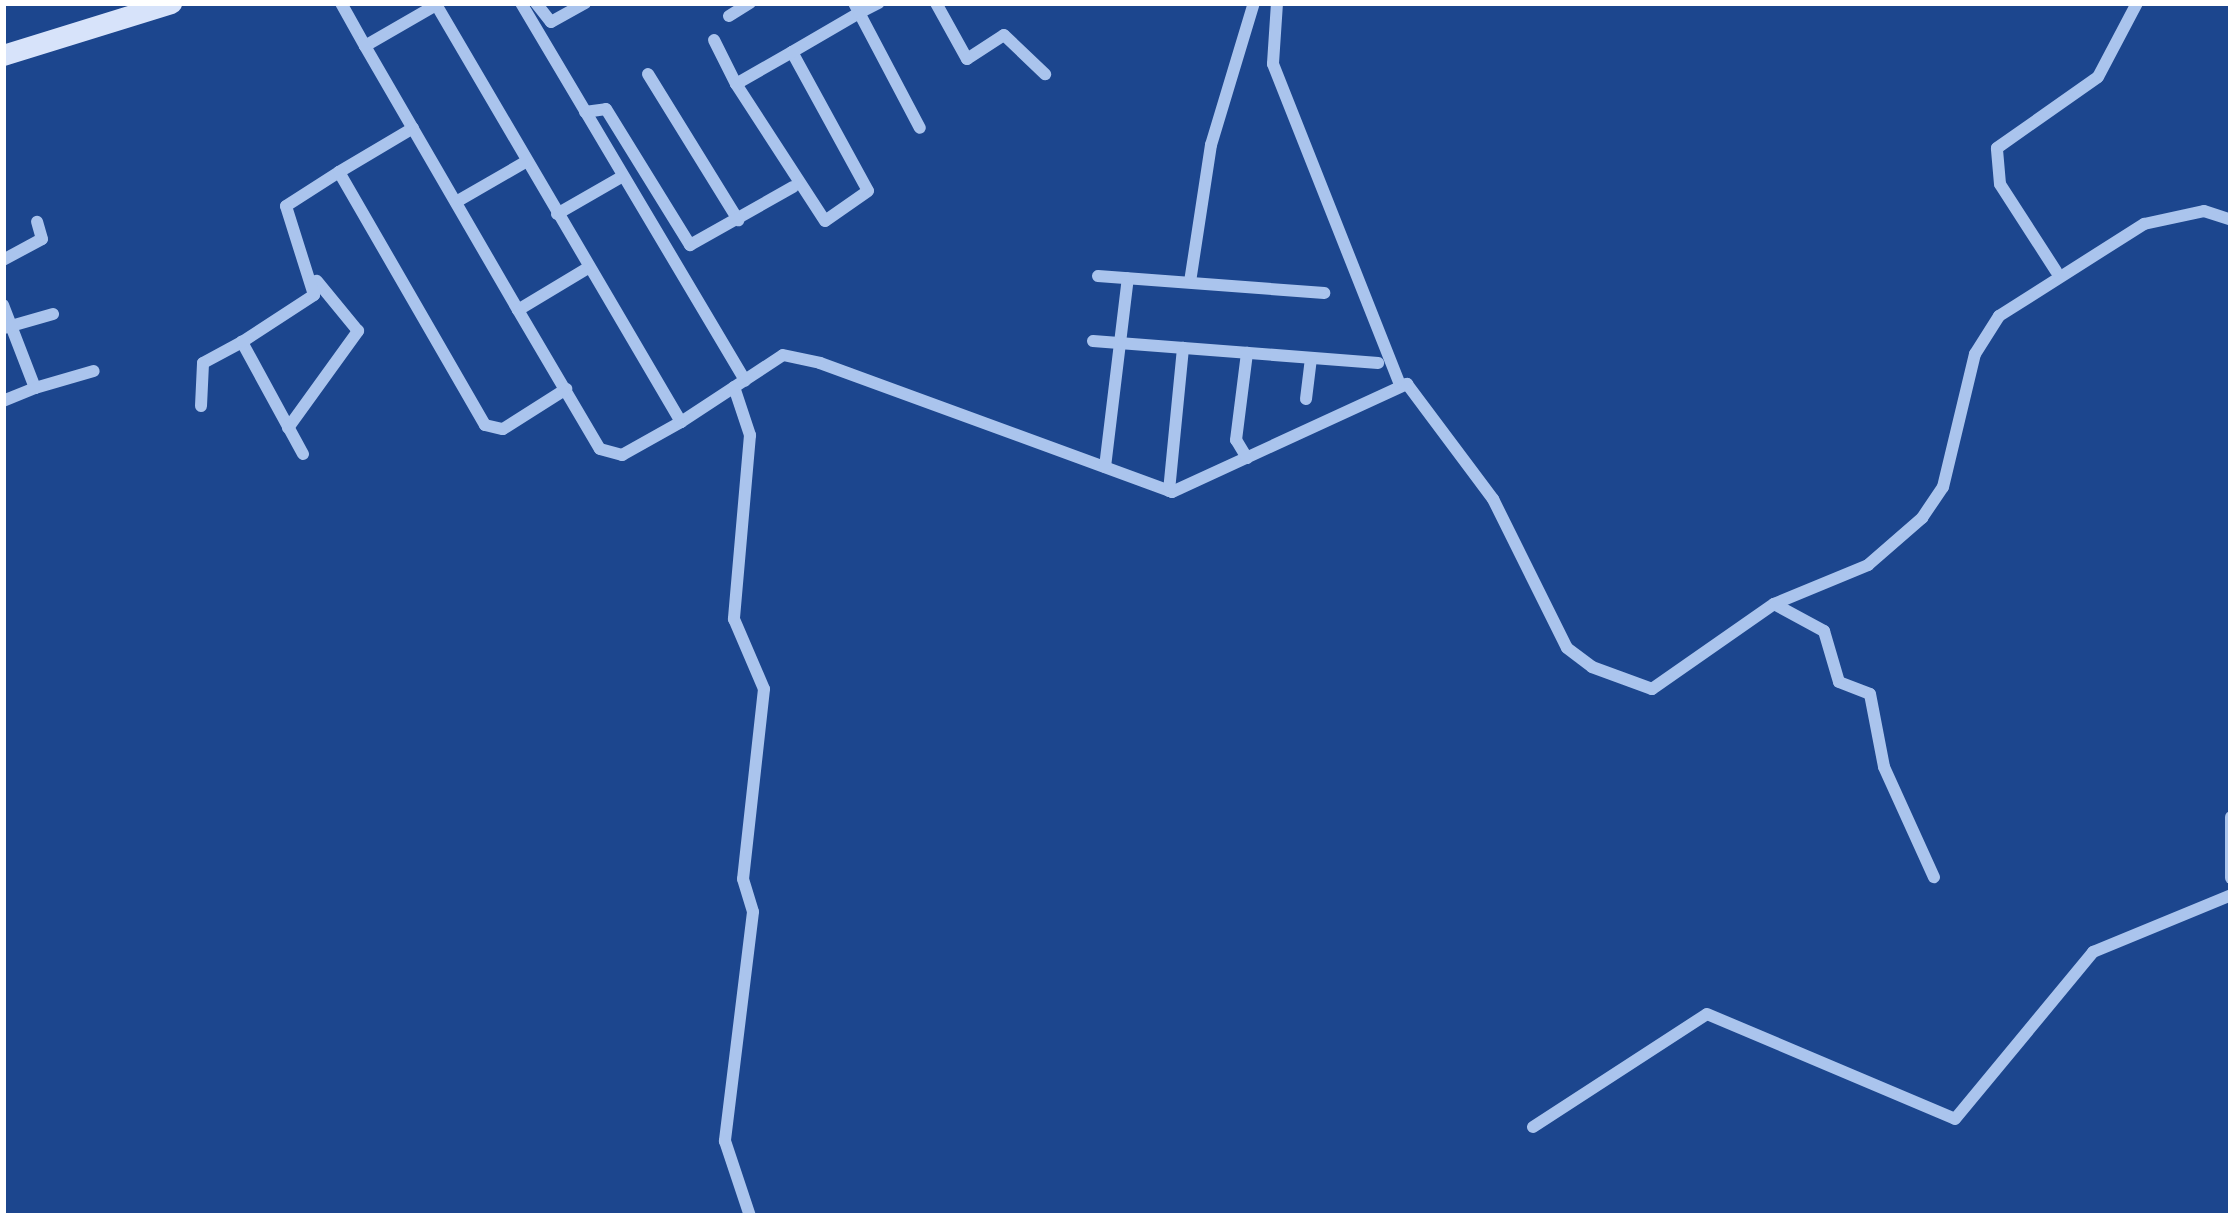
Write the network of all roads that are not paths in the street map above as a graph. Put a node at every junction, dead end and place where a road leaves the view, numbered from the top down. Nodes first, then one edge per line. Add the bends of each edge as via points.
1 (341, 3) edge
2 (521, 3) edge
3 (536, 3) edge
4 (585, 3) edge
5 (750, 3) edge
6 (879, 3) edge
7 (951, 3) edge
8 (1254, 3) edge
9 (1277, 3) edge
10 (2137, 3) edge
11 (437, 4) edge
12 (160, 6) edge
13 (856, 8) edge
14 (939, 10) edge
15 (729, 16) dead end
16 (714, 40) dead end
17 (365, 46) junction
18 (792, 52) junction
19 (3, 55) edge
20 (649, 74) dead end
21 (1045, 74) dead end
22 (736, 84) junction
23 (585, 112) junction
24 (413, 128) junction
25 (920, 128) dead end
26 (526, 161) junction
27 (339, 172) junction
28 (623, 176) junction
29 (793, 187) junction
30 (456, 202) junction
31 (557, 214) junction
32 (738, 220) junction
33 (2231, 220) edge
34 (37, 222) dead end
35 (3, 260) edge
36 (588, 268) junction
37 (2056, 271) junction
38 (1098, 277) dead end
39 (1128, 278) junction
40 (316, 281) junction
41 (1190, 282) junction
42 (1324, 293) dead end
43 (3, 305) edge
44 (518, 310) junction
45 (53, 314) dead end
46 (7, 327) edge
47 (1093, 340) dead end
48 (242, 342) junction
49 (1119, 343) junction
50 (1184, 348) junction
51 (1247, 353) junction
52 (1311, 358) junction
53 (1378, 363) dead end
54 (94, 371) dead end
55 (740, 383) junction
56 (1399, 383) junction
57 (34, 388) junction
58 (566, 389) junction
59 (1306, 399) dead end
60 (3, 400) edge
61 (201, 406) dead end
62 (681, 422) junction
63 (288, 428) junction
64 (303, 454) dead end
65 (1247, 458) junction
66 (1105, 466) junction
67 (1169, 491) junction
68 (1774, 604) junction
69 (2231, 817) edge
70 (1934, 877) dead end
71 (2231, 878) edge
72 (2231, 895) edge
73 (1533, 1127) dead end
74 (750, 1216) edge

1 - 17 street
2 - 23 street
3 - 4 street via 551,22
5 - 15 street
6 - 13 street
7 - 14 street
8 - 41 street via 1211,145
9 - 56 street via 1274,64
10 - 37 street via 2098,77 1997,148 2000,184
11 - 17 street
11 - 26 street
12 - 19 street
13 - 18 street
13 - 25 street
14 - 21 street via 967,59 1004,35
16 - 22 street
17 - 24 street
18 - 22 street
18 - 29 street via 868,194 825,221
20 - 32 street
22 - 29 street
23 - 28 street
23 - 32 street via 606,109 690,245
24 - 27 street
24 - 30 street
26 - 30 street
26 - 31 street
27 - 40 street via 286,206
27 - 58 street via 485,425 503,429
28 - 31 street
28 - 55 street
29 - 32 street
30 - 44 street
31 - 36 street
33 - 37 street via 2182,212
34 - 35 street via 42,239
36 - 44 street
36 - 62 street
37 - 68 street via 1999,316 1975,355 1943,487 1922,518 1868,565
38 - 39 street
39 - 41 street
39 - 49 street
40 - 48 street via 306,302
40 - 63 street via 358,331
41 - 42 street
43 - 46 street
44 - 58 street
45 - 46 street
46 - 57 street
47 - 49 street
48 - 61 street via 203,364
48 - 63 street
49 - 50 street
49 - 66 street
50 - 51 street
50 - 67 street
51 - 52 street
51 - 65 street via 1236,440
52 - 53 street
52 - 59 street
54 - 57 street
55 - 62 street
55 - 66 street via 776,357 804,359
55 - 74 street via 750,435 734,619 764,689 743,879 753,912 724,1141
56 - 65 street
56 - 68 street via 1493,499 1567,648 1592,667 1652,688
57 - 60 street
58 - 62 street via 608,456
63 - 64 street
65 - 67 street
66 - 67 street
68 - 70 street via 1823,631 1839,682 1866,686 1884,767
69 - 71 street
72 - 73 street via 2093,952 1955,1119 1707,1014

